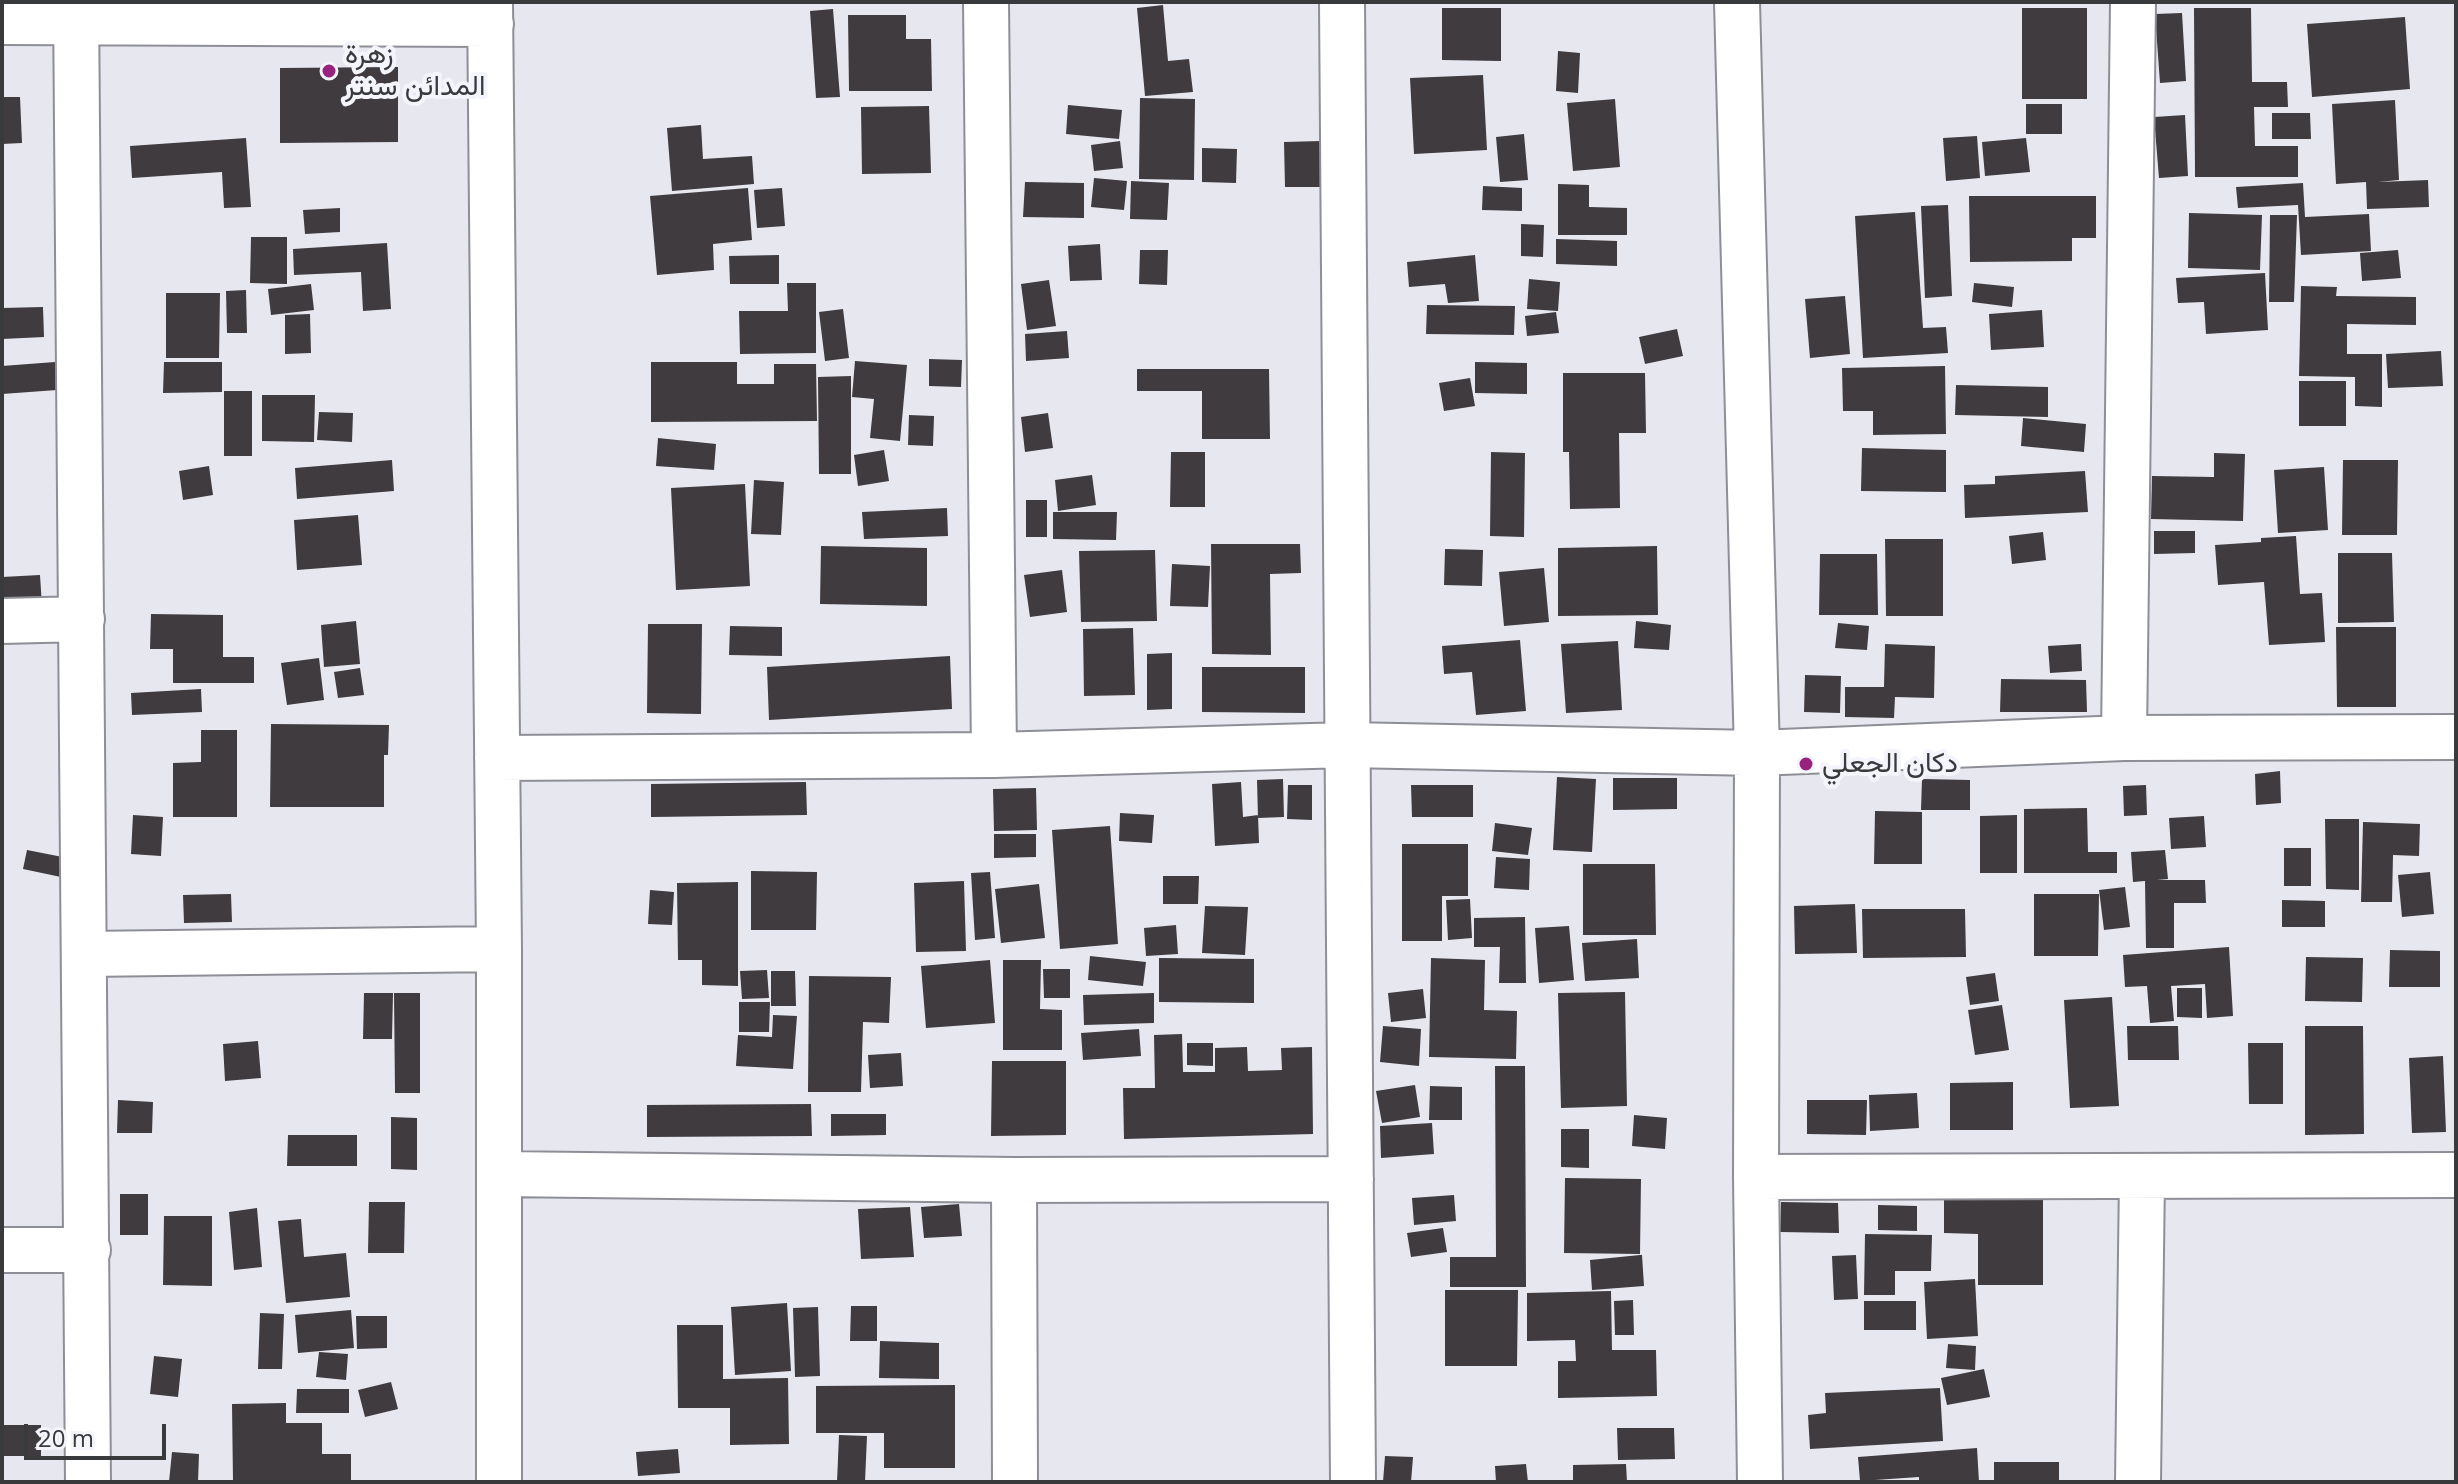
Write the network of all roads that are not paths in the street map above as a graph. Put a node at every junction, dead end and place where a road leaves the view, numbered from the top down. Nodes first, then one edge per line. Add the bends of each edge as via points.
1 (986, 2) edge
2 (1342, 2) edge
3 (1737, 2) edge
4 (2133, 2) edge
5 (76, 12) edge
6 (490, 13) edge
7 (2, 22) edge
8 (82, 619) junction
9 (2, 621) edge
10 (2456, 737) edge
11 (2124, 738) junction
12 (1347, 745) junction
13 (1757, 753) junction
14 (994, 755) junction
15 (497, 758) junction
16 (499, 949) junction
17 (84, 954) junction
18 (500, 1174) junction
19 (2456, 1175) edge
20 (1756, 1177) junction
21 (2142, 1177) junction
22 (1351, 1179) junction
23 (1014, 1180) junction
24 (2, 1250) edge
25 (88, 1250) junction
26 (88, 1482) edge
27 (499, 1482) edge
28 (1015, 1482) edge
29 (1353, 1482) edge
30 (1760, 1482) edge
31 (2138, 1482) edge

1 - 14 street
2 - 12 street
3 - 13 street
4 - 11 street
5 - 6 street
5 - 7 street
5 - 8 street
6 - 15 street
8 - 9 street
8 - 17 street
10 - 11 street
11 - 13 street
12 - 13 street
12 - 14 street
12 - 22 street
13 - 20 street
14 - 15 street
15 - 16 street
16 - 17 street
16 - 18 street
17 - 25 street
18 - 23 street
18 - 27 street
19 - 21 street
20 - 21 street
20 - 30 street
21 - 31 street
22 - 23 street
22 - 29 street
23 - 28 street
24 - 25 street
25 - 26 street

